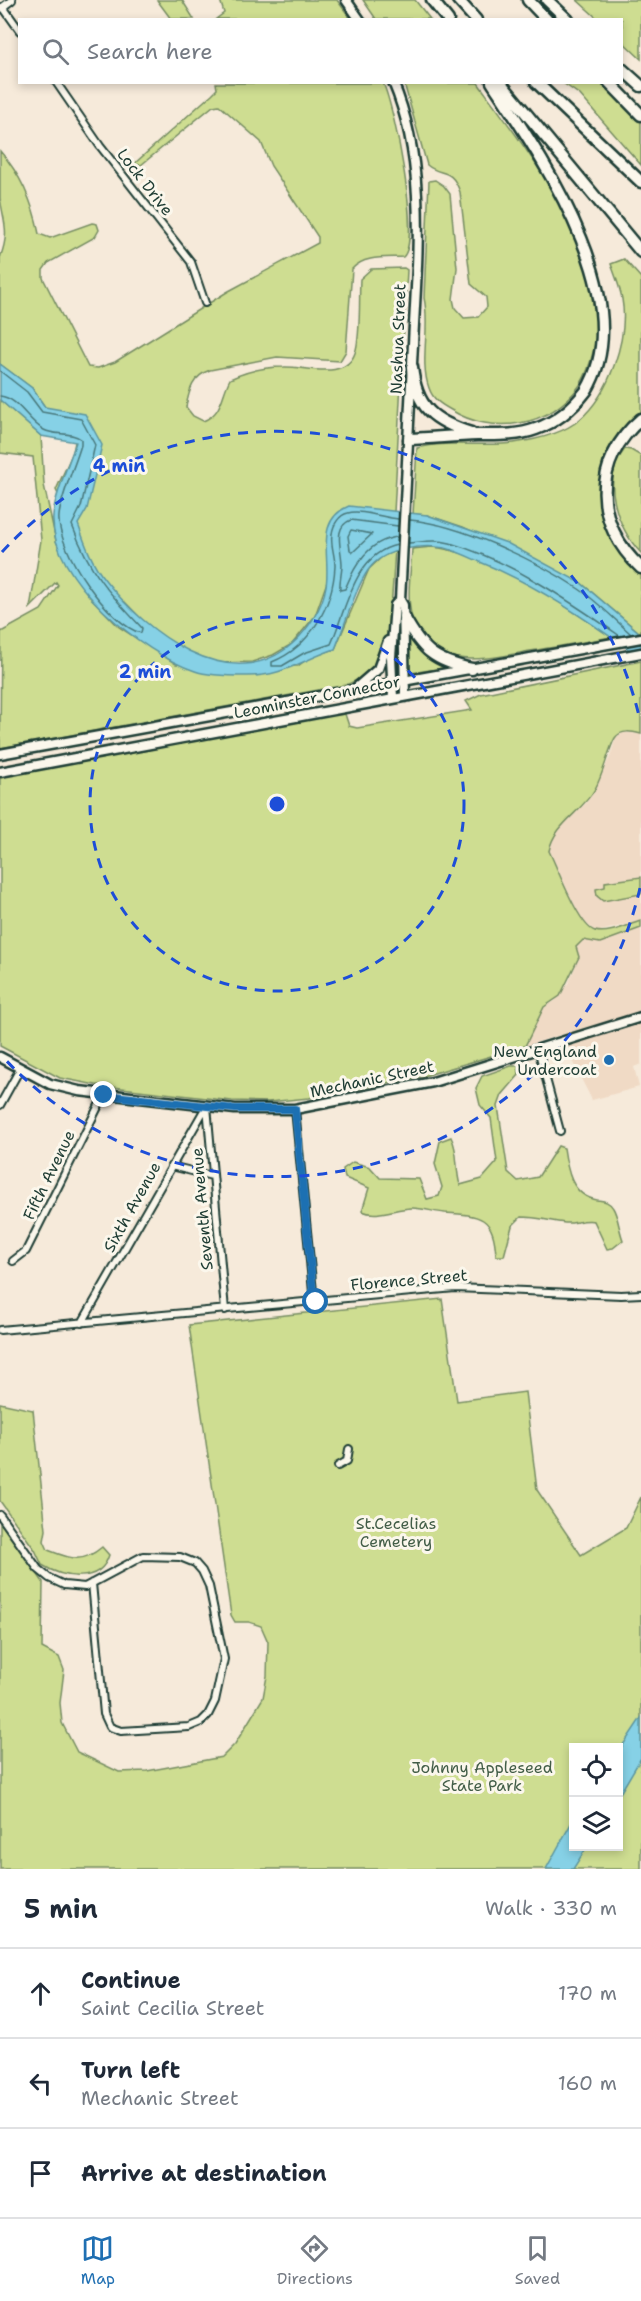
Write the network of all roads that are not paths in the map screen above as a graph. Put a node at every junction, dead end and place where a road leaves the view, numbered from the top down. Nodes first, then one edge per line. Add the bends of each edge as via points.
1 (12, 0) edge
2 (346, 0) edge
3 (432, 0) edge
4 (458, 0) edge
5 (528, 0) edge
6 (547, 0) edge
7 (2, 8) edge
8 (359, 18) edge
9 (446, 18) edge
10 (474, 18) edge
11 (545, 18) edge
12 (566, 18) edge
13 (18, 28) edge
14 (623, 71) edge
15 (57, 84) edge
16 (394, 84) edge
17 (493, 84) edge
18 (502, 84) edge
19 (538, 84) edge
20 (611, 84) edge
21 (641, 86) edge
22 (641, 115) edge
23 (641, 182) edge
24 (641, 252) edge
25 (205, 303) dead end
26 (412, 367) junction
27 (641, 419) edge
28 (477, 435) junction
29 (409, 439) junction
30 (641, 568) edge
31 (398, 602) junction
32 (404, 617) junction
33 (641, 638) edge
34 (641, 653) edge
35 (472, 669) junction
36 (404, 681) junction
37 (392, 683) junction
38 (354, 690) junction
39 (405, 695) junction
40 (393, 698) junction
41 (0, 754) edge
42 (0, 772) edge
43 (641, 1017) edge
44 (538, 1049) junction
45 (0, 1057) edge
46 (20, 1069) junction
47 (104, 1095) junction
48 (0, 1105) edge
49 (207, 1106) junction
50 (295, 1109) junction
51 (560, 1131) dead end
52 (171, 1166) junction
53 (213, 1176) junction
54 (13, 1261) dead end
55 (641, 1294) edge
56 (314, 1302) junction
57 (225, 1310) junction
58 (82, 1323) junction
59 (0, 1330) edge
60 (349, 1449) dead end
61 (338, 1467) dead end
62 (0, 1515) edge
63 (92, 1583) junction

1 - 7 street
2 - 8 main road
3 - 9 highway
4 - 10 highway
5 - 11 highway
6 - 12 highway
7 - 13 street
14 - 21 highway
15 - 25 street, Lock Drive via 190,262
16 - 26 main road, Nashua Street via 406,125 417,191
17 - 28 highway via 549,170 590,244 605,297 606,339 596,376 564,414 525,432
18 - 24 highway
19 - 23 highway
20 - 22 highway
26 - 28 highway via 417,394 430,413
26 - 29 main road, Nashua Street
27 - 30 highway via 613,452 604,485 605,504 615,534
28 - 29 highway
29 - 31 main road, Nashua Street
31 - 32 main road, Nashua Street via 403,605
31 - 37 main road, Nashua Street
31 - 38 main road via 381,663
32 - 35 highway via 420,643 436,658
32 - 36 main road, Nashua Street
33 - 35 main road, Leominster Connector
34 - 39 main road, Leominster Connector
35 - 36 main road, Leominster Connector
36 - 37 main road, Leominster Connector
36 - 39 main road, Nashua Street
37 - 38 main road, Leominster Connector
37 - 40 main road, Nashua Street
38 - 41 main road, Leominster Connector
39 - 40 main road, Leominster Connector
40 - 42 main road, Leominster Connector
43 - 44 main road, Mechanic Street
44 - 50 main road, Mechanic Street via 433,1082
44 - 51 street
45 - 46 main road, Mechanic Street
46 - 47 main road, Mechanic Street via 63,1088
46 - 48 street
47 - 49 main road, Mechanic Street
47 - 54 street, Fifth Avenue via 26,1251
49 - 50 main road, Mechanic Street
49 - 52 street, Sixth Avenue
49 - 53 street, Seventh Avenue
50 - 56 street
52 - 53 street
52 - 58 street, Sixth Avenue
53 - 57 street, Seventh Avenue
55 - 56 street, Florence Street via 469,1288
56 - 57 street, Florence Street
57 - 58 street, Florence Street
58 - 59 street, Florence Street
60 - 61 street via 347,1461
62 - 63 street via 45,1575 76,1587
63 - 63 street via 104,1714 110,1727 121,1731 189,1727 201,1722 215,1701 224,1659 209,1586 199,1566 180,1557 143,1556

